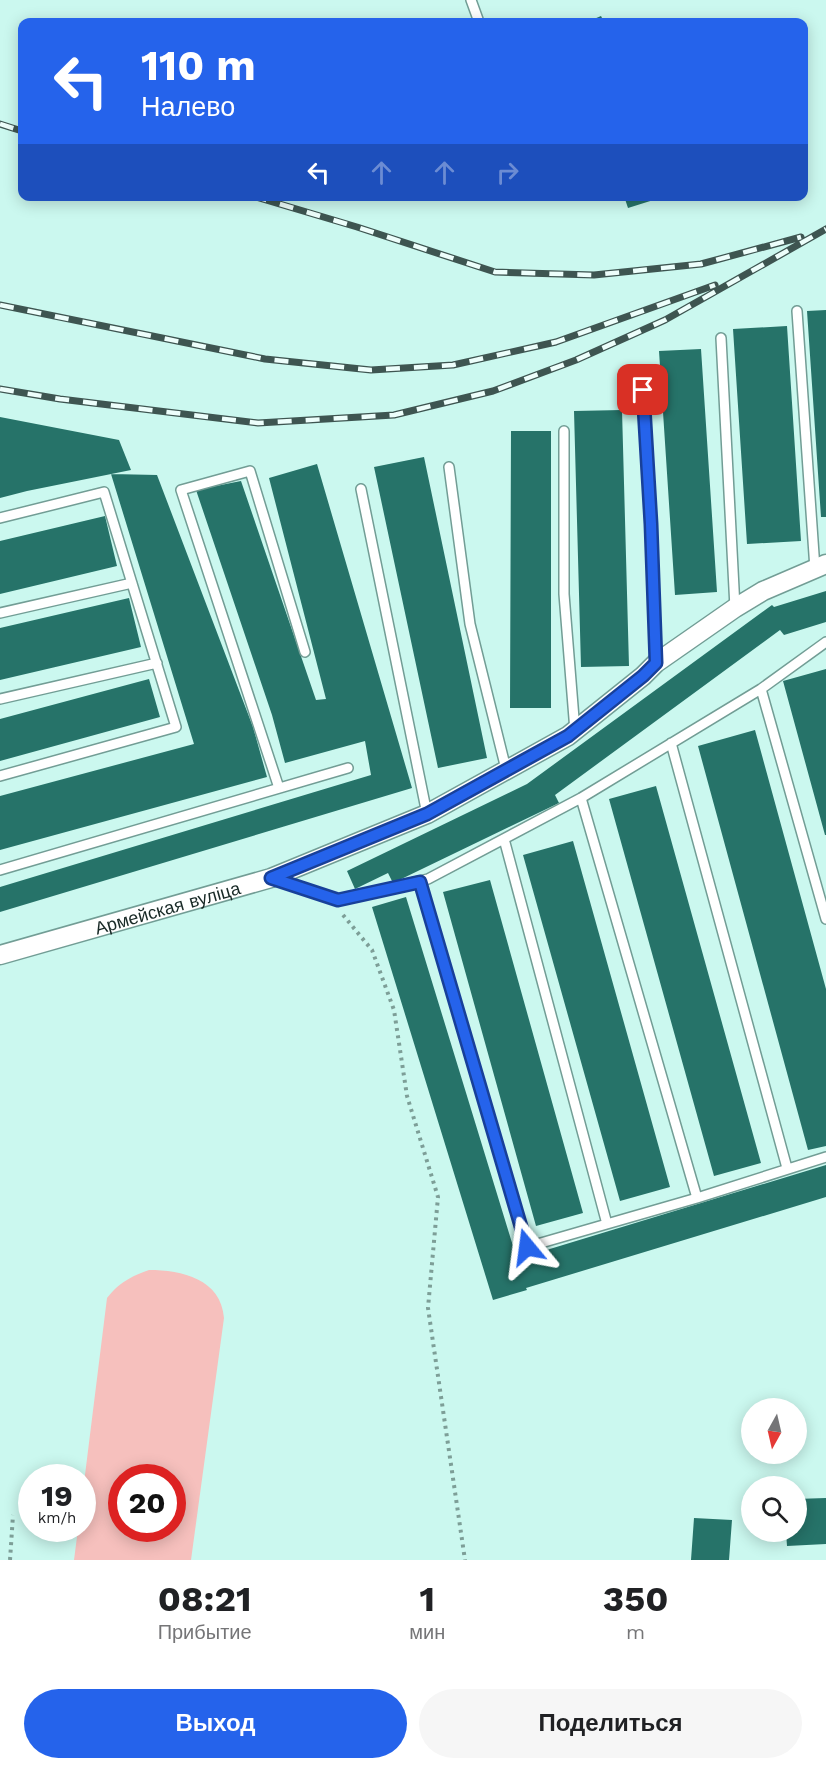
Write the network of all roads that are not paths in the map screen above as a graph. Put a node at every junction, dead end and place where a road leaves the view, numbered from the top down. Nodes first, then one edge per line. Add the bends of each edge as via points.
1 (471, 0) edge
2 (478, 18) edge
3 (796, 311) dead end
4 (721, 338) dead end
5 (643, 390) dead end
6 (564, 431) dead end
7 (449, 467) dead end
8 (361, 489) dead end
9 (0, 518) edge
10 (821, 567) edge
11 (132, 583) junction
12 (735, 608) junction
13 (0, 613) edge
14 (826, 642) edge
15 (305, 652) dead end
16 (157, 663) junction
17 (656, 663) junction
18 (761, 688) junction
19 (0, 699) edge
20 (575, 731) junction
21 (671, 743) junction
22 (348, 768) dead end
23 (506, 769) junction
24 (0, 776) edge
25 (279, 788) junction
26 (581, 798) junction
27 (427, 814) junction
28 (504, 839) junction
29 (0, 870) edge
30 (271, 878) junction
31 (420, 882) junction
32 (826, 919) edge
33 (0, 956) edge
34 (826, 1157) edge
35 (787, 1168) junction
36 (697, 1198) junction
37 (607, 1224) junction

1 - 2 lane
3 - 10 lane
4 - 12 lane
5 - 17 lane
6 - 20 lane via 564,594
7 - 23 lane via 470,624
8 - 27 lane
9 - 11 lane via 104,492
10 - 12 street, Армейская вуліца via 763,591
11 - 13 lane
11 - 16 lane
12 - 17 street, Армейская вуліца
14 - 18 lane
15 - 25 lane via 250,471 181,490
16 - 19 lane
16 - 24 lane via 176,727
17 - 20 street, Армейская вуліца
18 - 21 lane
18 - 32 lane
20 - 23 street, Армейская вуліца
21 - 26 lane
21 - 35 lane
22 - 25 lane
23 - 27 street, Армейская вуліца
25 - 29 lane
26 - 28 lane
26 - 36 lane
27 - 30 street, Армейская вуліца
28 - 31 lane
28 - 37 lane
30 - 31 lane via 338,900
30 - 33 street, Армейская вуліца
31 - 37 lane via 527,1247
34 - 35 lane
35 - 36 lane
36 - 37 lane

